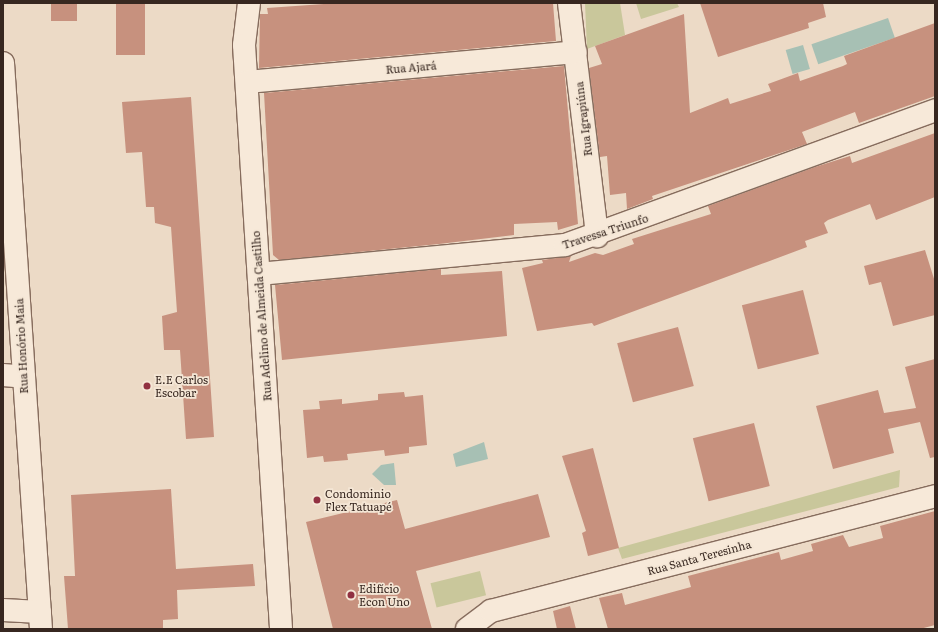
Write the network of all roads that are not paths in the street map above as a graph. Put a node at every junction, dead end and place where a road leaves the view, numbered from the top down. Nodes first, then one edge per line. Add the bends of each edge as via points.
1 (249, 3) edge
2 (569, 3) edge
3 (576, 52) junction
4 (3, 63) edge
5 (247, 82) junction
6 (935, 110) edge
7 (6, 142) edge
8 (597, 236) junction
9 (259, 274) junction
10 (13, 376) edge
11 (935, 496) edge
12 (3, 610) edge
13 (41, 620) edge
14 (281, 629) edge
15 (468, 629) edge

1 - 5 street, Rua Adelino de Almeida Castilho via 244,45
2 - 3 street, Rua Igrapiúna
3 - 5 street, Rua Ajará
3 - 8 street, Rua Igrapiúna
4 - 7 street, Rua Honório Maia
5 - 9 street, Rua Adelino de Almeida Castilho
6 - 8 street, Travessa Triunfo
7 - 10 street, Rua Honório Maia
8 - 9 street, Travessa Triunfo via 538,249
9 - 14 street, Rua Adelino de Almeida Castilho
10 - 13 street, Rua Honório Maia
11 - 15 street, Rua Santa Teresinha via 491,611
12 - 13 street

